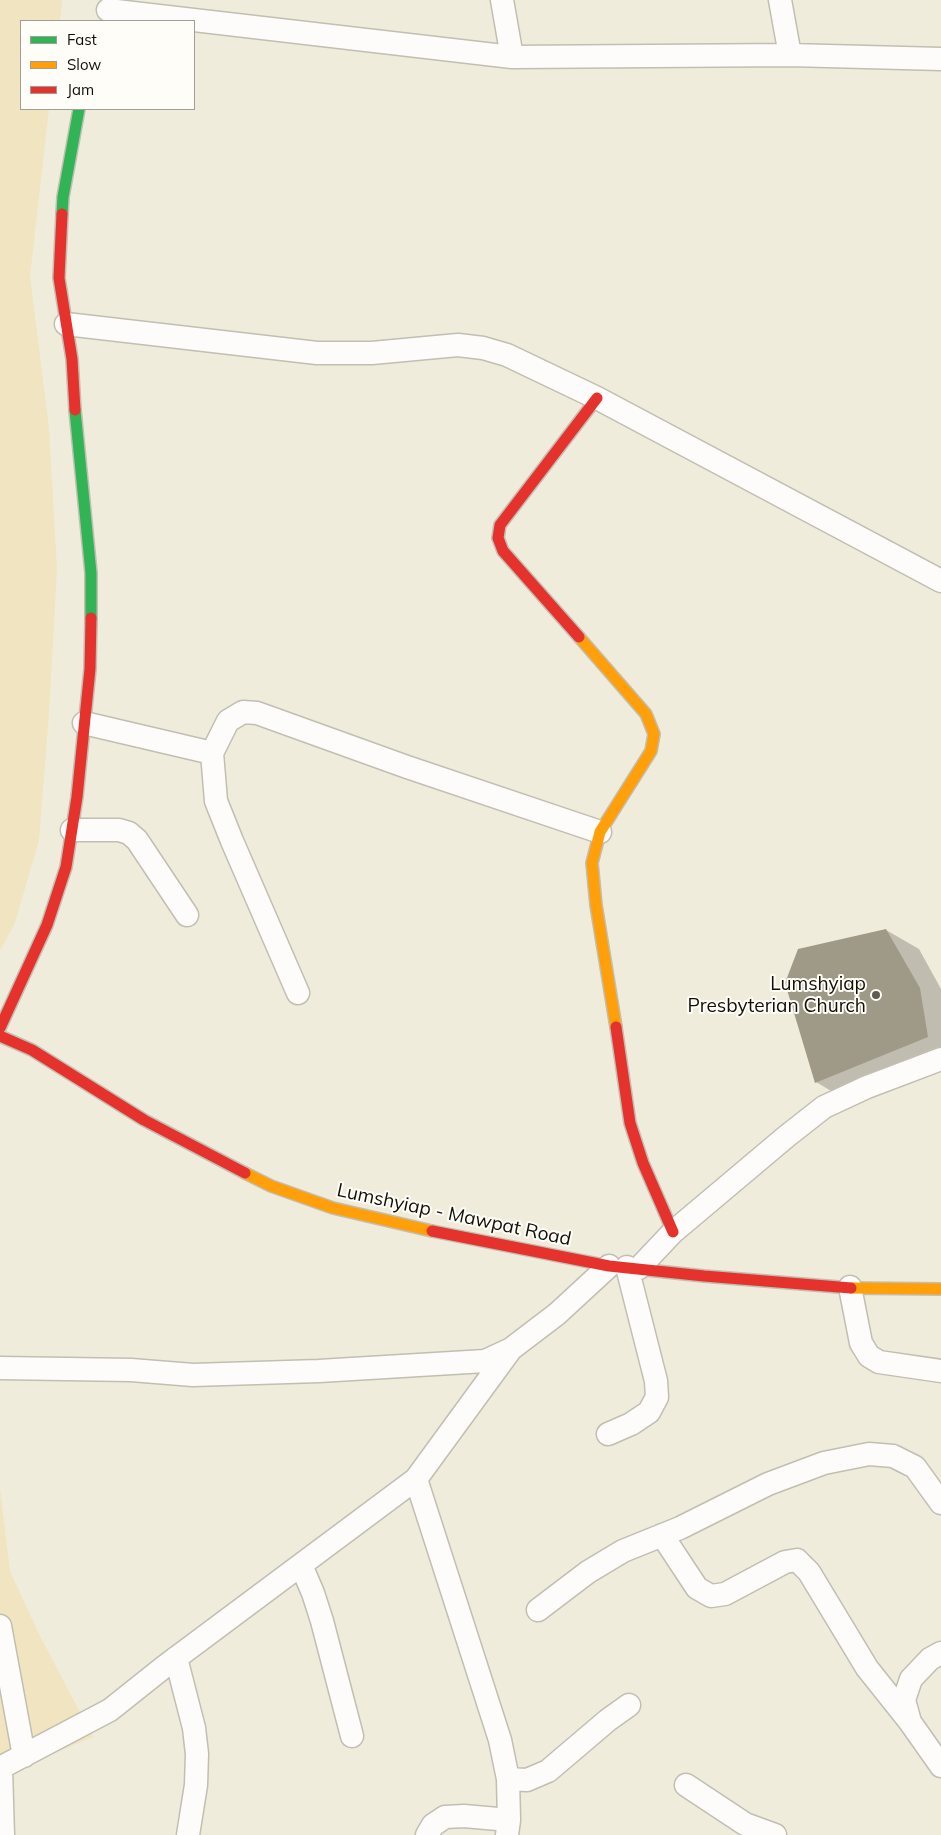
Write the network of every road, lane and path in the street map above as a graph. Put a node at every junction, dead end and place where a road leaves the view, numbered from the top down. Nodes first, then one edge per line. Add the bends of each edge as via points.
1 (502, 0) edge
2 (780, 0) edge
3 (106, 11) edge
4 (182, 20) edge
5 (195, 22) edge
6 (790, 55) junction
7 (512, 57) junction
8 (941, 59) edge
9 (78, 110) edge
10 (66, 324) junction
11 (597, 398) junction
12 (941, 581) edge
13 (84, 723) junction
14 (212, 753) junction
15 (72, 830) junction
16 (600, 832) junction
17 (187, 915) dead end
18 (298, 993) dead end
19 (0, 1028) edge
20 (0, 1036) edge
21 (941, 1059) edge
22 (673, 1232) junction
23 (625, 1267) junction
24 (850, 1287) junction
25 (941, 1289) edge
26 (511, 1349) junction
27 (0, 1368) edge
28 (941, 1372) edge
29 (608, 1434) dead end
30 (416, 1479) junction
31 (941, 1503) edge
32 (662, 1535) junction
33 (301, 1565) junction
34 (538, 1610) dead end
35 (0, 1626) edge
36 (941, 1653) edge
37 (176, 1658) junction
38 (629, 1705) dead end
39 (910, 1722) junction
40 (352, 1736) dead end
41 (24, 1756) junction
42 (941, 1766) edge
43 (1, 1768) edge
44 (508, 1780) junction
45 (686, 1785) dead end
46 (508, 1827) edge
47 (3, 1835) edge
48 (188, 1835) edge
49 (427, 1835) edge
50 (775, 1835) edge

1 - 7 street
2 - 6 street
3 - 4 street
5 - 7 street
6 - 7 street
6 - 8 street
9 - 10 street via 63,197 59,278
10 - 11 street via 318,353 372,353 458,346 483,348 507,355
10 - 13 street via 92,573 90,669
11 - 12 street
11 - 16 street via 500,525 498,538 504,551 646,714 654,734 651,751
13 - 14 street
13 - 15 street
14 - 16 street via 228,721 243,712 257,713
14 - 18 street via 216,801
15 - 17 street via 129,833
15 - 19 street via 66,867 48,925
16 - 22 street via 592,863 596,904 630,1123 643,1163
20 - 23 street, Lumshyiap - Mawpat Road via 32,1050 144,1120 271,1186 332,1208 400,1225
21 - 22 street via 824,1107
22 - 23 street
23 - 24 street, Lumshyiap - Mawpat Road
23 - 26 street
23 - 29 street via 656,1381 657,1397 648,1412
24 - 25 street, Lumshyiap - Mawpat Road
24 - 28 street via 861,1343 869,1356 879,1362
26 - 27 street via 485,1361 318,1371 193,1375 130,1370
26 - 30 street
30 - 33 street
30 - 44 street via 500,1740
31 - 32 street via 915,1467 893,1456 869,1454 824,1463 768,1484
32 - 34 street via 623,1551 588,1572
32 - 39 street via 697,1588 711,1596 725,1594 785,1562 797,1560 809,1572 867,1668
33 - 37 street
33 - 40 street via 322,1621
35 - 41 street
36 - 39 street via 930,1659 911,1679 904,1700
37 - 41 street via 110,1710
37 - 48 street via 194,1728 197,1754
38 - 44 street via 548,1771 527,1780
39 - 42 street
41 - 43 street
43 - 47 street
44 - 46 street
45 - 50 street via 745,1824
46 - 49 street via 464,1816 446,1817 433,1825

